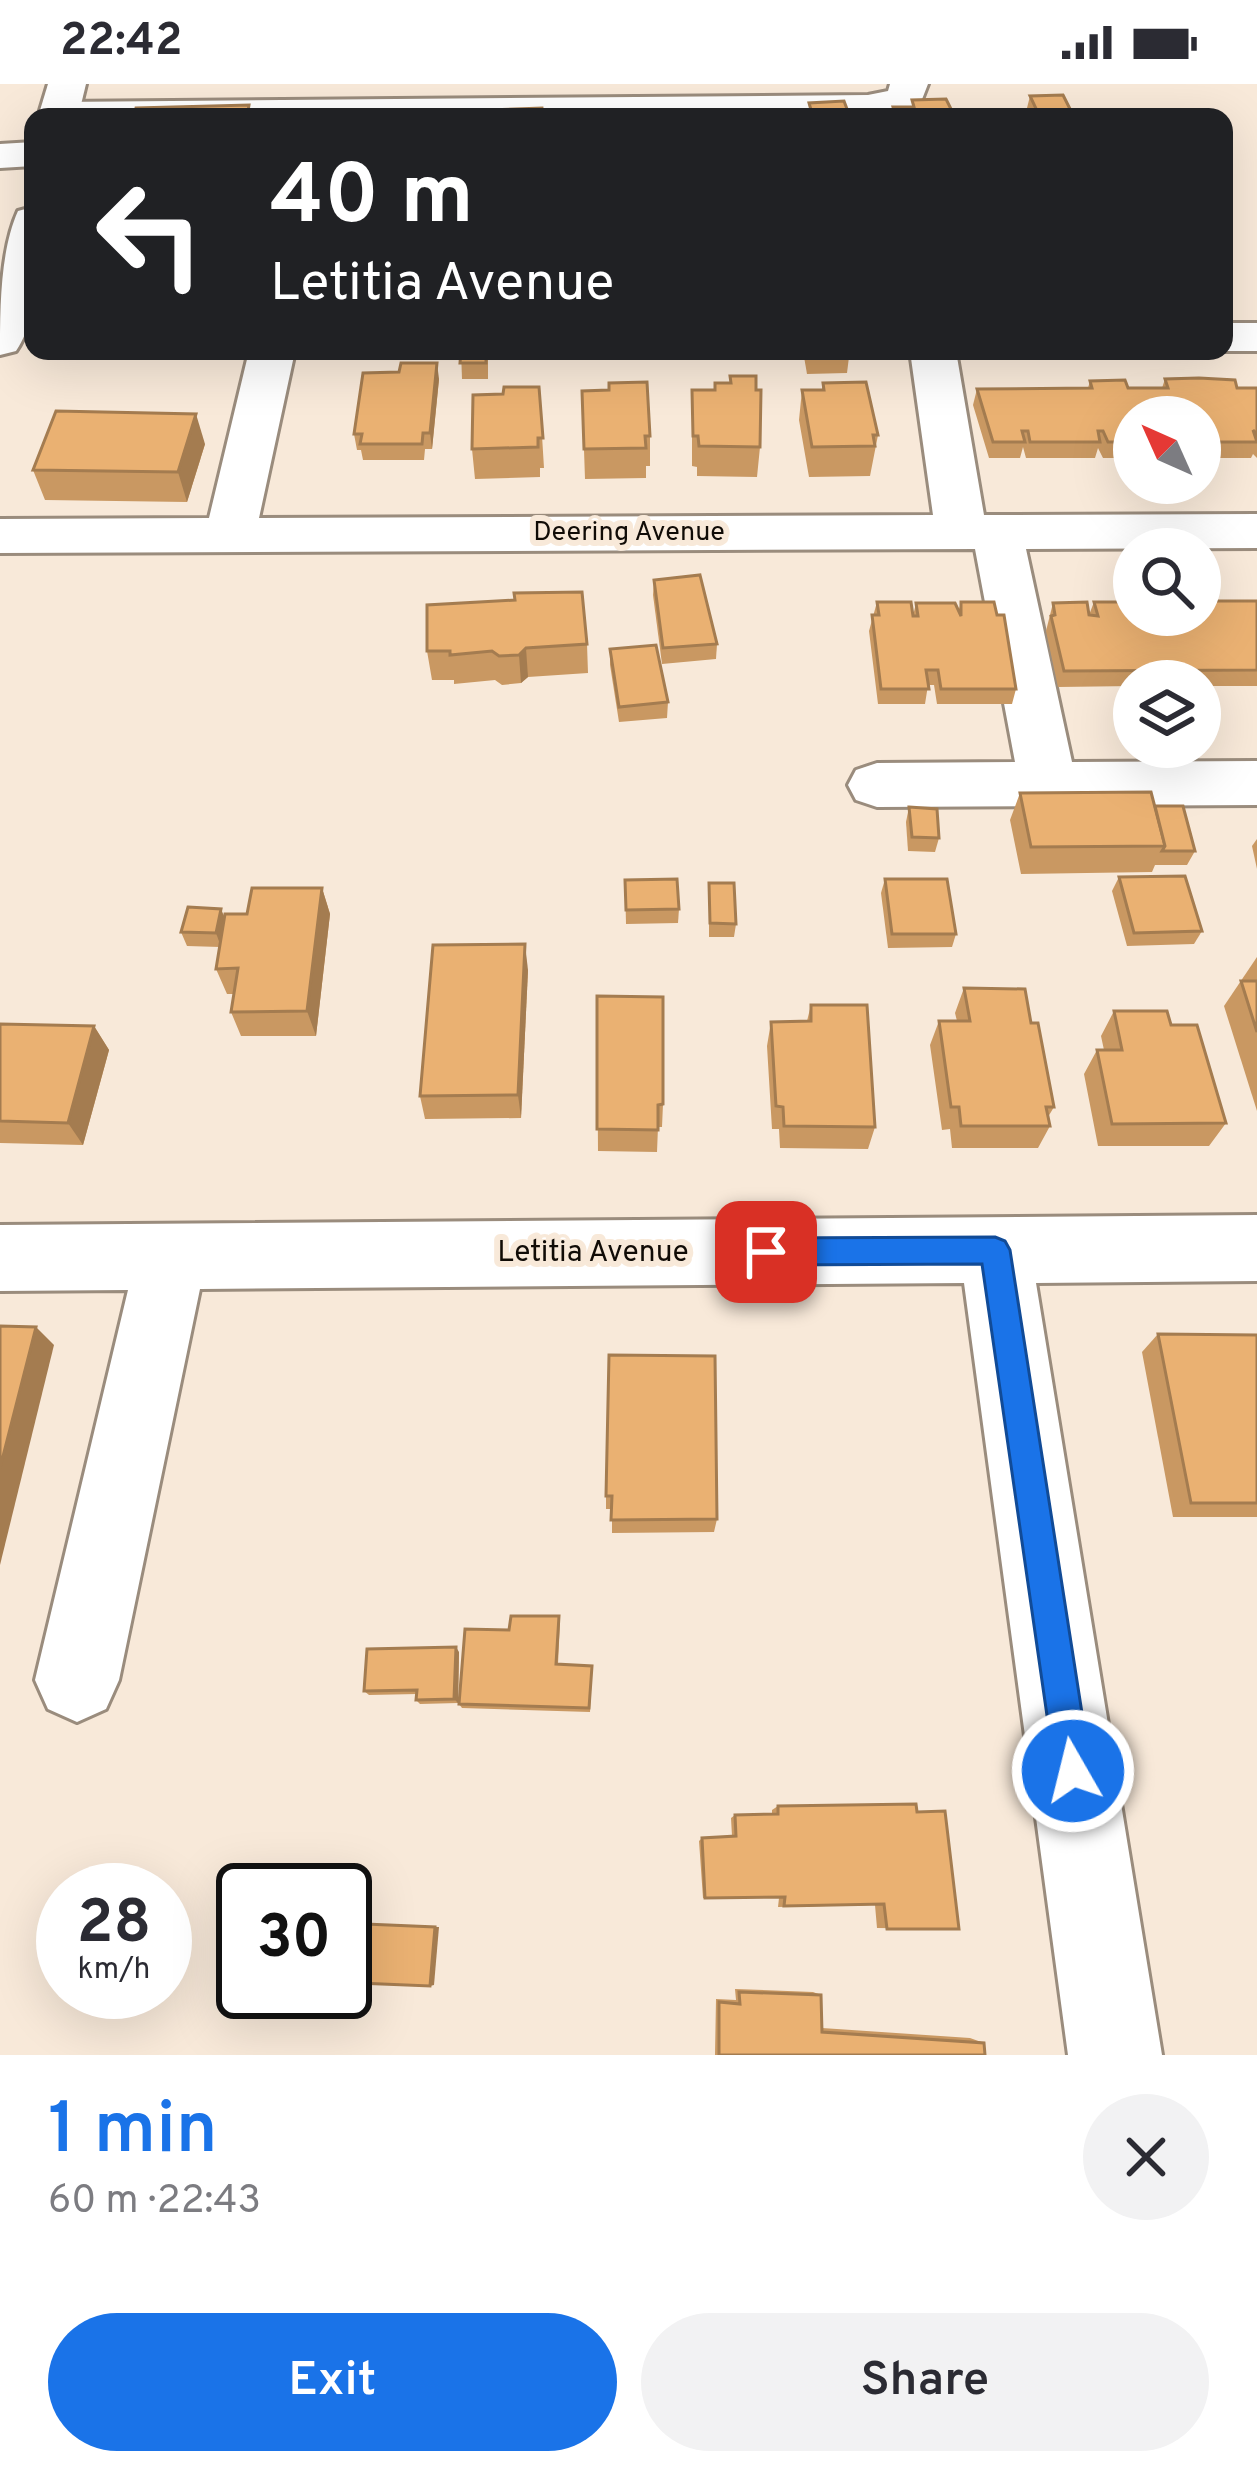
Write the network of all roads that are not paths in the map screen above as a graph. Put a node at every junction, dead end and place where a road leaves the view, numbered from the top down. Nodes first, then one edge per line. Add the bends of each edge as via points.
1 (907, 92) edge
2 (62, 105) edge
3 (20, 235) edge
4 (0, 341) edge
5 (270, 360) edge
6 (934, 360) edge
7 (1257, 531) edge
8 (979, 532) junction
9 (230, 535) junction
10 (0, 536) edge
11 (1257, 783) edge
12 (1048, 784) junction
13 (877, 785) dead end
14 (1257, 1248) edge
15 (995, 1250) junction
16 (171, 1257) junction
17 (0, 1258) edge
18 (77, 1680) dead end
19 (1115, 2055) edge

1 - 2 street via 868,107
3 - 4 street
5 - 9 street
6 - 8 street
7 - 8 street, Deering Avenue
8 - 9 street, Deering Avenue
8 - 12 street
9 - 10 street, Deering Avenue
11 - 12 street
12 - 13 street
14 - 15 street, Letitia Avenue
15 - 16 street, Letitia Avenue
15 - 19 street
16 - 17 street, Letitia Avenue
16 - 18 street

